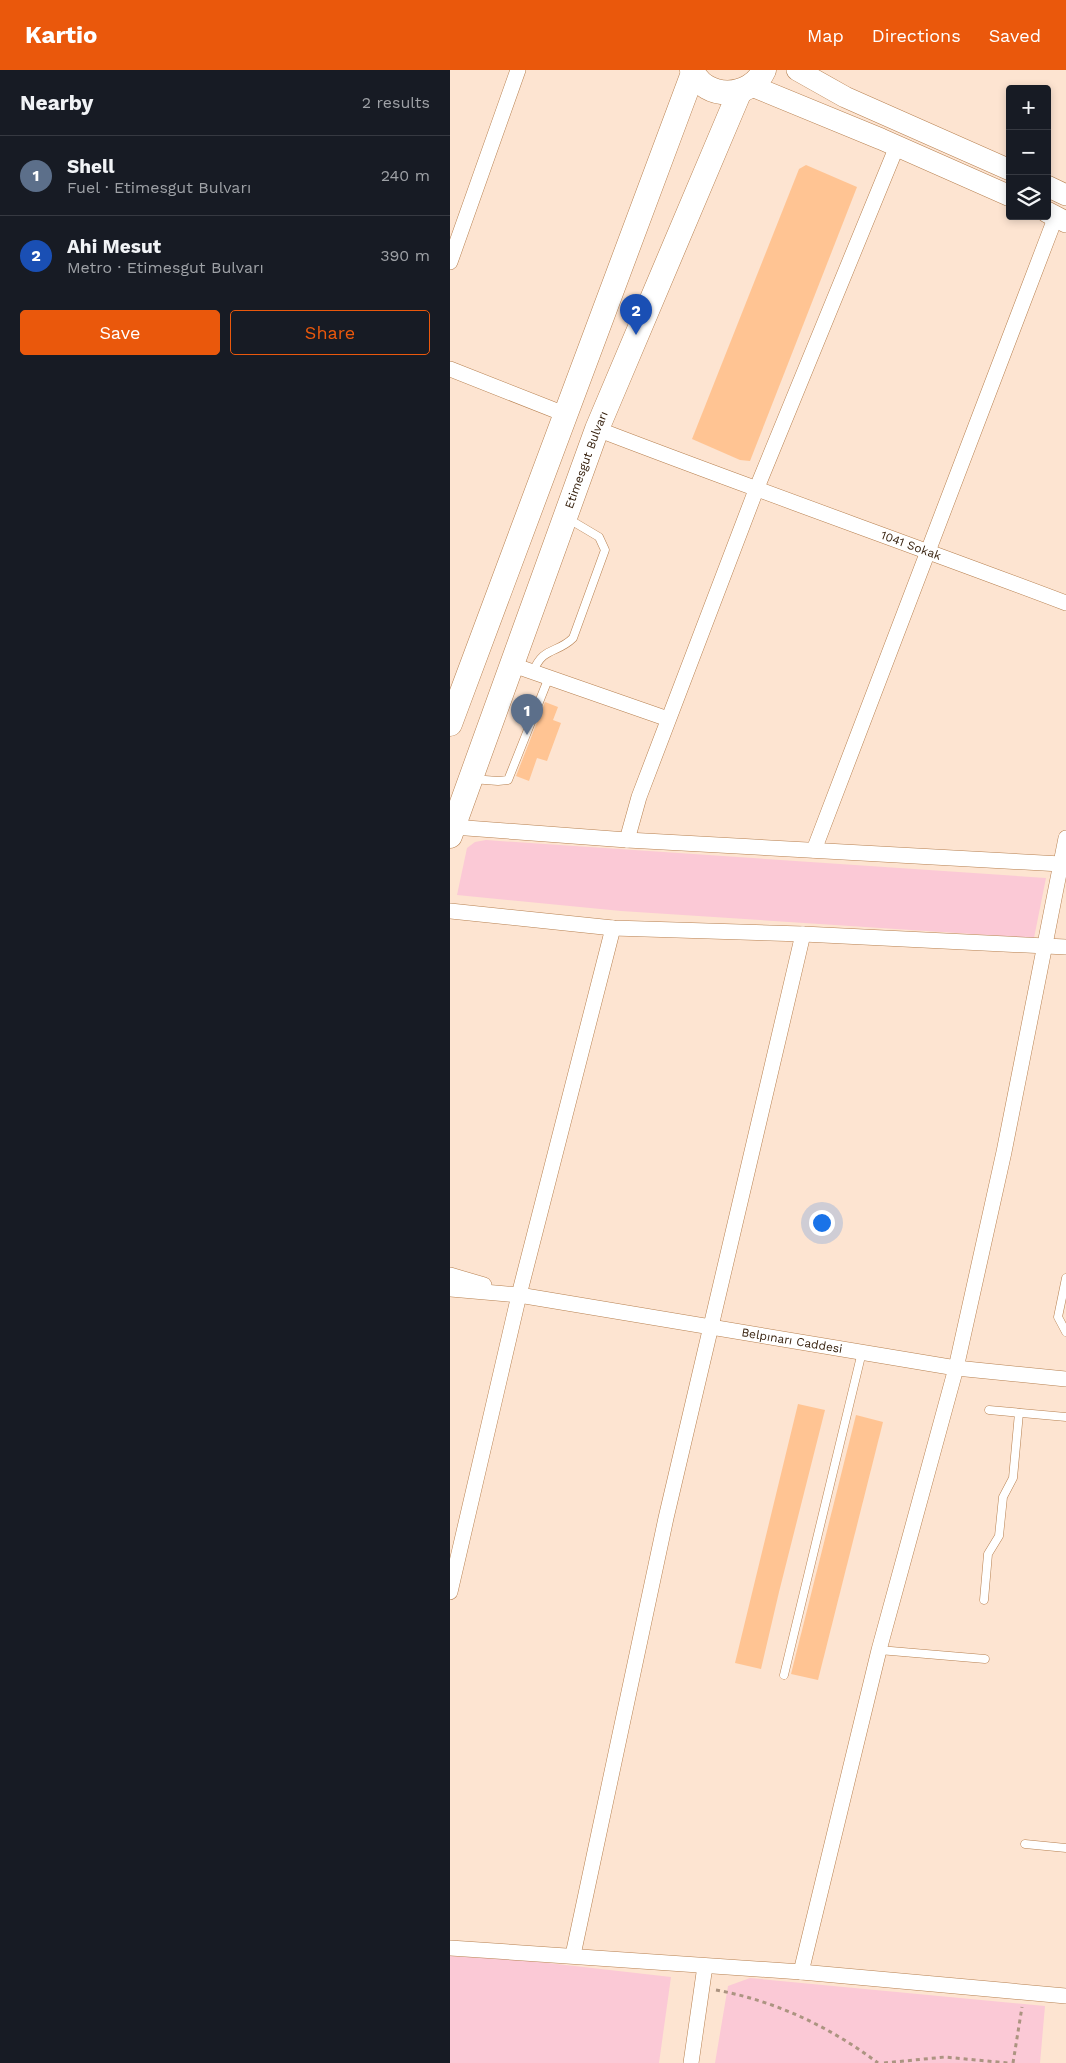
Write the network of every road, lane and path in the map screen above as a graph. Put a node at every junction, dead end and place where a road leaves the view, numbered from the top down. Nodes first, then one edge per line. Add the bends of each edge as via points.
1 (518, 70) edge
2 (797, 70) edge
3 (693, 72) edge
4 (752, 82) edge
5 (896, 146) junction
6 (1006, 168) edge
7 (1051, 188) edge
8 (1006, 194) edge
9 (1066, 194) edge
10 (1056, 217) edge
11 (450, 262) edge
12 (450, 369) edge
13 (567, 415) junction
14 (597, 429) junction
15 (756, 490) junction
16 (566, 518) junction
17 (929, 551) junction
18 (1066, 604) edge
19 (523, 668) junction
20 (549, 677) junction
21 (668, 719) junction
22 (450, 724) edge
23 (470, 779) junction
24 (452, 832) edge
25 (1066, 838) edge
26 (627, 840) junction
27 (814, 850) junction
28 (1061, 864) junction
29 (450, 911) edge
30 (613, 928) junction
31 (803, 934) junction
32 (1044, 945) junction
33 (1066, 947) edge
34 (450, 1275) edge
35 (1066, 1278) edge
36 (450, 1289) edge
37 (519, 1295) junction
38 (710, 1327) junction
39 (1066, 1332) edge
40 (862, 1352) junction
41 (956, 1368) junction
42 (1066, 1379) edge
43 (989, 1410) dead end
44 (1019, 1412) junction
45 (1066, 1417) edge
46 (450, 1592) edge
47 (984, 1600) dead end
48 (879, 1650) junction
49 (985, 1658) dead end
50 (784, 1675) dead end
51 (1025, 1844) dead end
52 (1066, 1848) edge
53 (450, 1948) edge
54 (573, 1955) junction
55 (705, 1966) junction
56 (801, 1972) junction
57 (702, 1987) junction
58 (1025, 1992) junction
59 (1066, 1996) edge
60 (692, 2063) edge
61 (878, 2063) edge
62 (884, 2063) edge
63 (1008, 2063) edge
64 (1013, 2063) edge

1 - 11 street
2 - 6 main road via 845,97
3 - 4 main road via 702,83 726,93
3 - 13 main road
4 - 5 main road
4 - 14 main road, Etimesgut Bulvarı
5 - 8 main road
5 - 15 street
7 - 9 main road
10 - 17 street
12 - 13 street
13 - 22 main road
14 - 15 street, 1041 Sokak
14 - 16 main road, Etimesgut Bulvarı
15 - 17 street, 1041 Sokak
15 - 21 street
16 - 19 main road, Etimesgut Bulvarı
16 - 19 lane via 598,537 604,550 573,638
17 - 18 street, 1041 Sokak
17 - 27 street
19 - 20 street
19 - 23 main road, Etimesgut Bulvarı
20 - 21 street
20 - 23 lane via 508,780
21 - 26 street via 638,797
23 - 24 main road, Etimesgut Bulvarı
24 - 26 street
25 - 28 street
26 - 27 street
27 - 28 street
28 - 32 street
29 - 30 street
30 - 31 street
30 - 37 street
31 - 32 street
31 - 38 street
32 - 33 street
32 - 41 street via 1004,1152
34 - 37 street, Belpınarı Caddesi
35 - 39 lane via 1058,1317
36 - 37 street, Belpınarı Caddesi
37 - 38 street, Belpınarı Caddesi
37 - 46 street
38 - 40 street, Belpınarı Caddesi
38 - 54 street
40 - 41 street, Belpınarı Caddesi
40 - 50 lane
41 - 42 street, Belpınarı Caddesi
41 - 48 street
43 - 44 lane
44 - 45 lane
44 - 47 lane via 1013,1478 1003,1497 998,1536 988,1554
48 - 49 lane
48 - 56 street
51 - 52 lane
53 - 54 street
54 - 55 street
55 - 56 street
55 - 57 street
56 - 58 street
57 - 60 street
57 - 61 path via 752,1998 802,2016 844,2039
58 - 59 street
58 - 64 path
62 - 63 path via 945,2057

